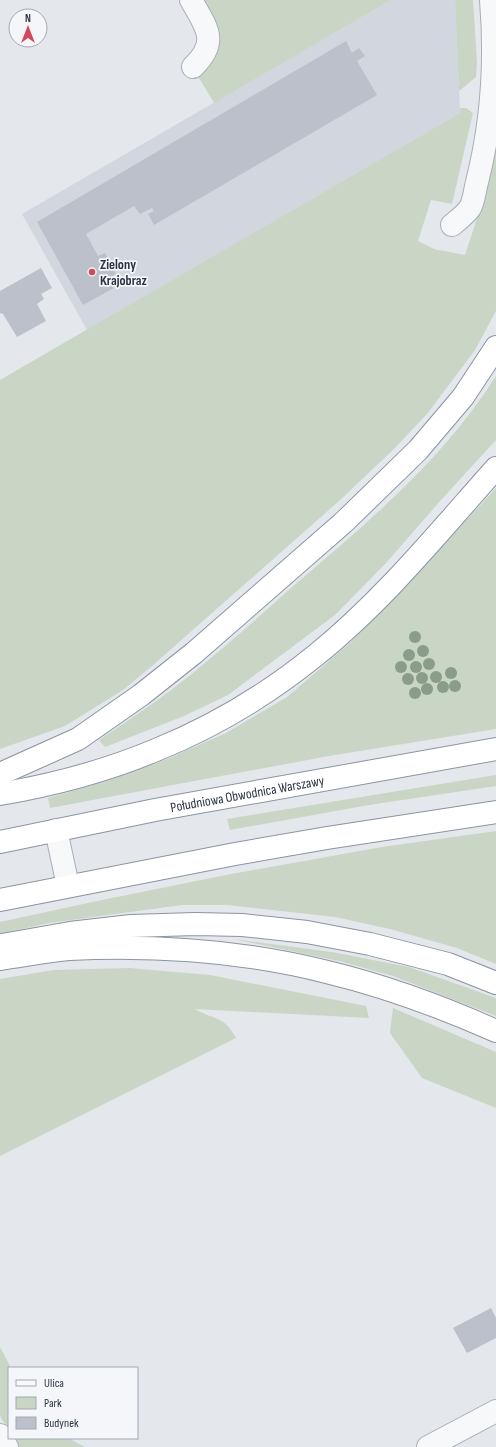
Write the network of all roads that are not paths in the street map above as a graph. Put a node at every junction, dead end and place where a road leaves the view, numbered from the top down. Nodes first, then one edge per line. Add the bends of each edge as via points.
1 (191, 0) edge
2 (491, 0) edge
3 (193, 66) dead end
4 (452, 225) dead end
5 (496, 347) edge
6 (496, 468) edge
7 (496, 749) edge
8 (0, 774) edge
9 (0, 794) edge
10 (496, 812) edge
11 (56, 830) junction
12 (0, 842) edge
13 (68, 886) junction
14 (0, 900) edge
15 (0, 945) edge
16 (0, 959) edge
17 (496, 983) edge
18 (496, 1031) edge
19 (496, 1411) edge
20 (0, 1435) edge
21 (7, 1447) edge
22 (428, 1447) edge

1 - 3 street via 208,34 208,46 202,58
2 - 4 street via 494,51 489,123 470,208
5 - 8 highway via 463,397 418,450 344,522 205,643 141,695 78,739
6 - 9 highway via 370,606 316,655 269,690 214,722 156,750 89,774
7 - 11 highway, Południowa Obwodnica Warszawy
10 - 13 highway via 327,838
11 - 12 highway, Południowa Obwodnica Warszawy
11 - 13 street
13 - 14 highway
15 - 17 highway via 131,926 242,925 307,932 370,944 448,964
16 - 18 highway via 67,950 140,947 243,955 327,972 394,991
19 - 22 street
20 - 21 street

